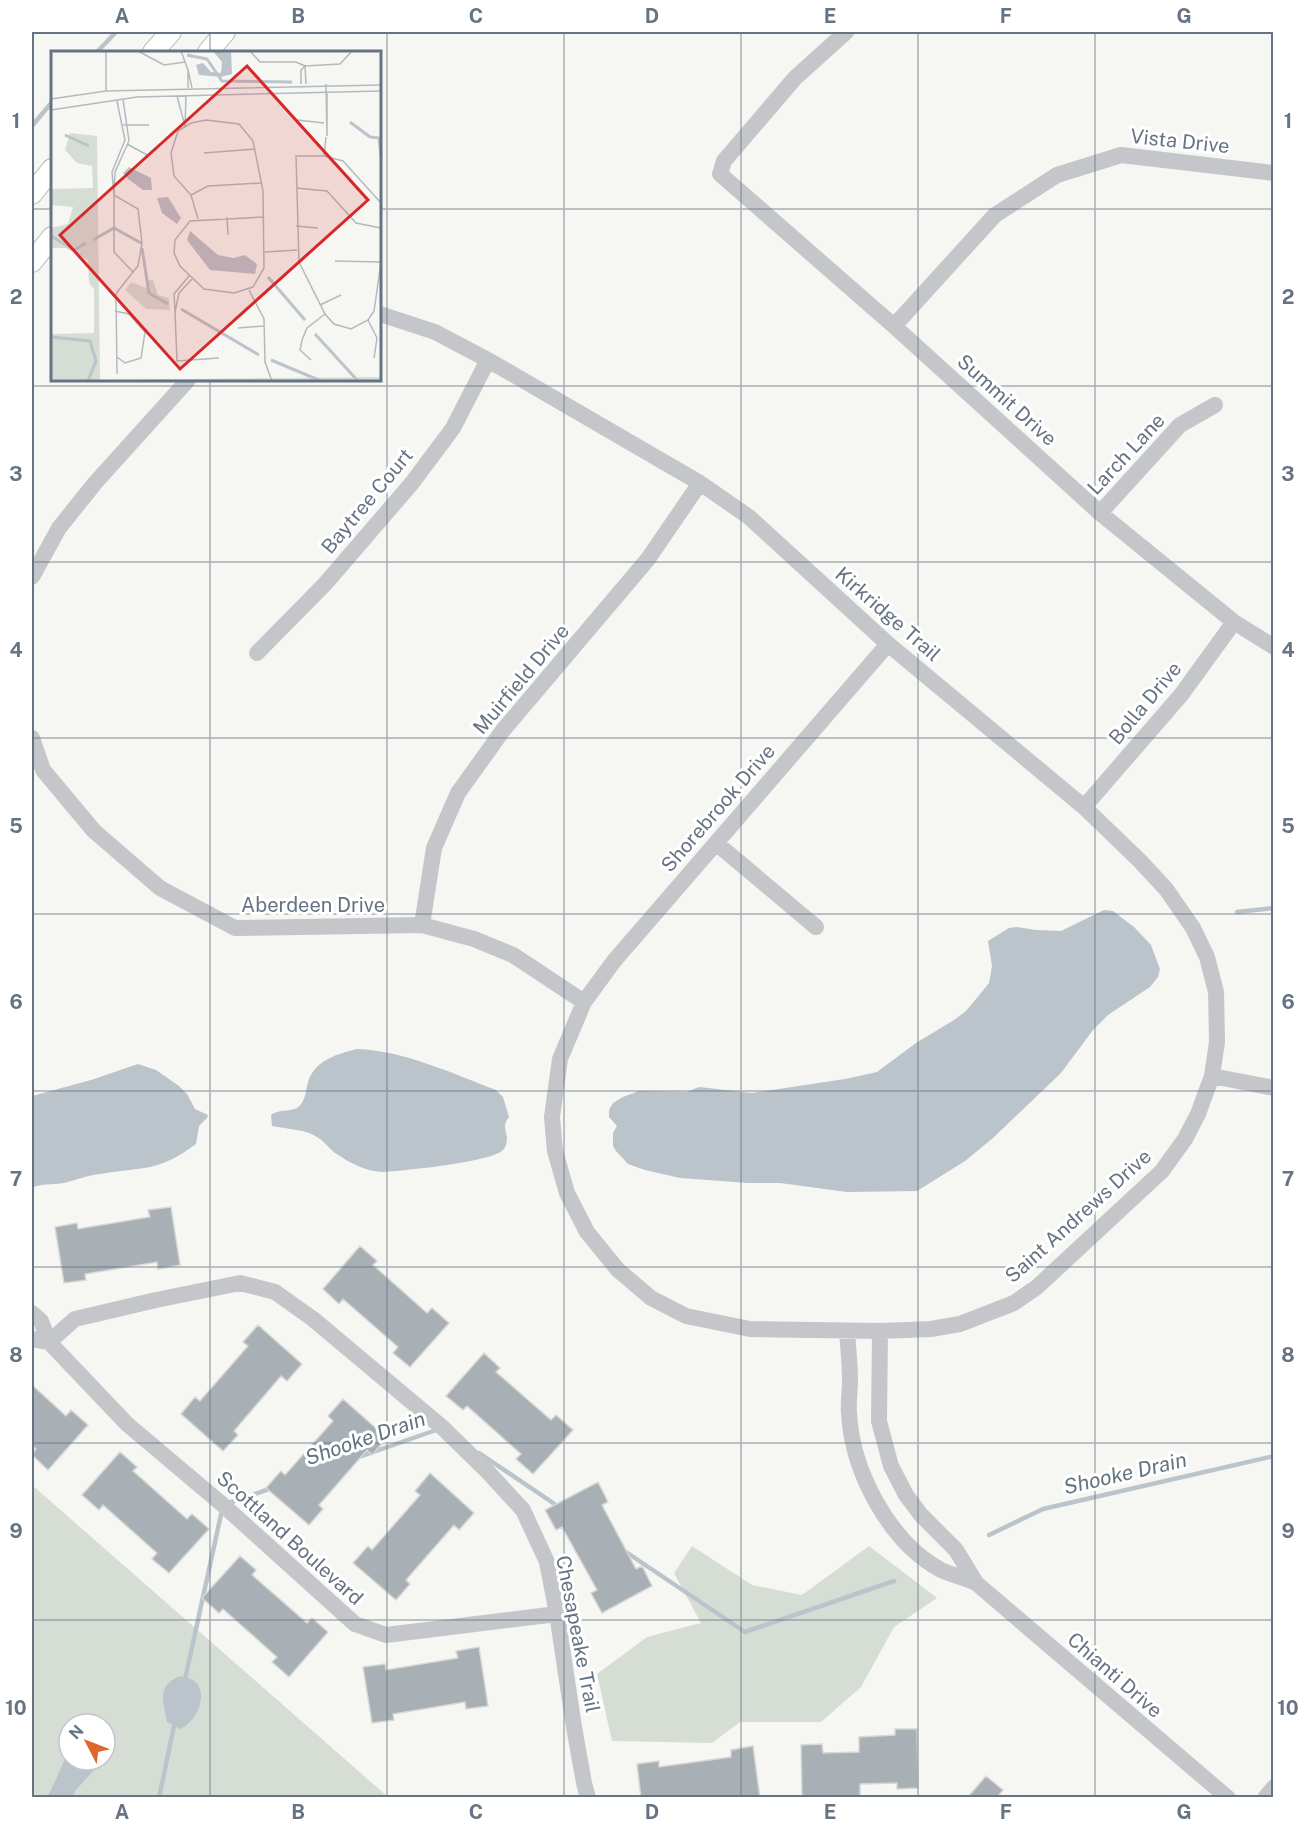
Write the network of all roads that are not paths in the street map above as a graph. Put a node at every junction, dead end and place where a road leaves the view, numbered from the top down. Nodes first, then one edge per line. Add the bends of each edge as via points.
1 (171, 32) edge
2 (225, 32) edge
3 (846, 32) edge
4 (154, 51) edge
5 (209, 51) edge
6 (51, 170) edge
7 (1274, 173) edge
8 (32, 194) edge
9 (51, 238) edge
10 (32, 262) edge
11 (381, 314) edge
12 (894, 326) junction
13 (488, 360) junction
14 (187, 381) edge
15 (1215, 405) dead end
16 (700, 483) junction
17 (1100, 513) junction
18 (32, 577) edge
19 (1234, 622) junction
20 (888, 644) junction
21 (1274, 647) edge
22 (257, 654) dead end
23 (32, 738) edge
24 (1084, 807) junction
25 (716, 843) junction
26 (422, 925) junction
27 (816, 927) dead end
28 (585, 1002) junction
29 (1212, 1076) junction
30 (1274, 1088) edge
31 (32, 1313) edge
32 (847, 1331) junction
33 (880, 1331) junction
34 (32, 1339) edge
35 (49, 1342) junction
36 (891, 1466) junction
37 (865, 1479) junction
38 (976, 1583) junction
39 (557, 1614) junction
40 (1274, 1787) edge
41 (588, 1797) edge
42 (1228, 1797) edge
43 (1264, 1797) edge

1 - 4 main road
2 - 5 main road
3 - 12 street, Summit Drive via 795,78 724,161 720,174
6 - 8 main road
7 - 12 street, Vista Drive via 1121,155 1057,174 995,215
9 - 10 main road
11 - 13 street, Kirkridge Trail via 435,332
12 - 17 street, Summit Drive
13 - 16 street, Kirkridge Trail
13 - 22 street, Baytree Court via 453,428 412,483 325,584
14 - 18 street via 58,528
15 - 17 street, Larch Lane via 1180,425
16 - 20 street, Kirkridge Trail via 749,517
16 - 26 street, Muirfield Drive via 648,559 504,729 458,793 434,848
17 - 19 street, Summit Drive
19 - 21 street, Summit Drive
19 - 24 street, Bolla Drive via 1181,694
20 - 24 street, Kirkridge Trail
20 - 25 street, Shorebrook Drive
23 - 26 street, Aberdeen Drive via 43,771 94,831 160,888 235,928
24 - 29 street, Kirkridge Trail via 1166,889 1207,957 1216,992 1217,1042
25 - 27 street
25 - 28 street, Shorebrook Drive via 614,961
26 - 28 street, Aberdeen Drive via 513,955
28 - 32 street, Saint Andrews Drive via 560,1059 552,1117 555,1151 567,1193 587,1232 618,1270 651,1298 686,1316 750,1329
29 - 30 street
29 - 33 street, Saint Andrews Drive via 1198,1114 1174,1156 1038,1287 1014,1303 960,1324
31 - 35 street, Scottland Boulevard via 41,1321
32 - 33 street, Saint Andrews Drive
32 - 37 street, Chianti Drive via 851,1429
33 - 36 street, Chianti Drive via 879,1420
34 - 35 street
35 - 39 street, Scottland Boulevard via 127,1424 355,1624 386,1635
35 - 39 street, Chesapeake Trail via 75,1319 156,1300 240,1283 275,1292 314,1319 443,1428 523,1510 547,1562
36 - 37 street
36 - 38 street, Chianti Drive via 906,1495 956,1550
37 - 38 street, Chianti Drive via 888,1521 923,1558 943,1571
38 - 42 street, Chianti Drive
39 - 41 street, Chesapeake Trail
40 - 43 street

